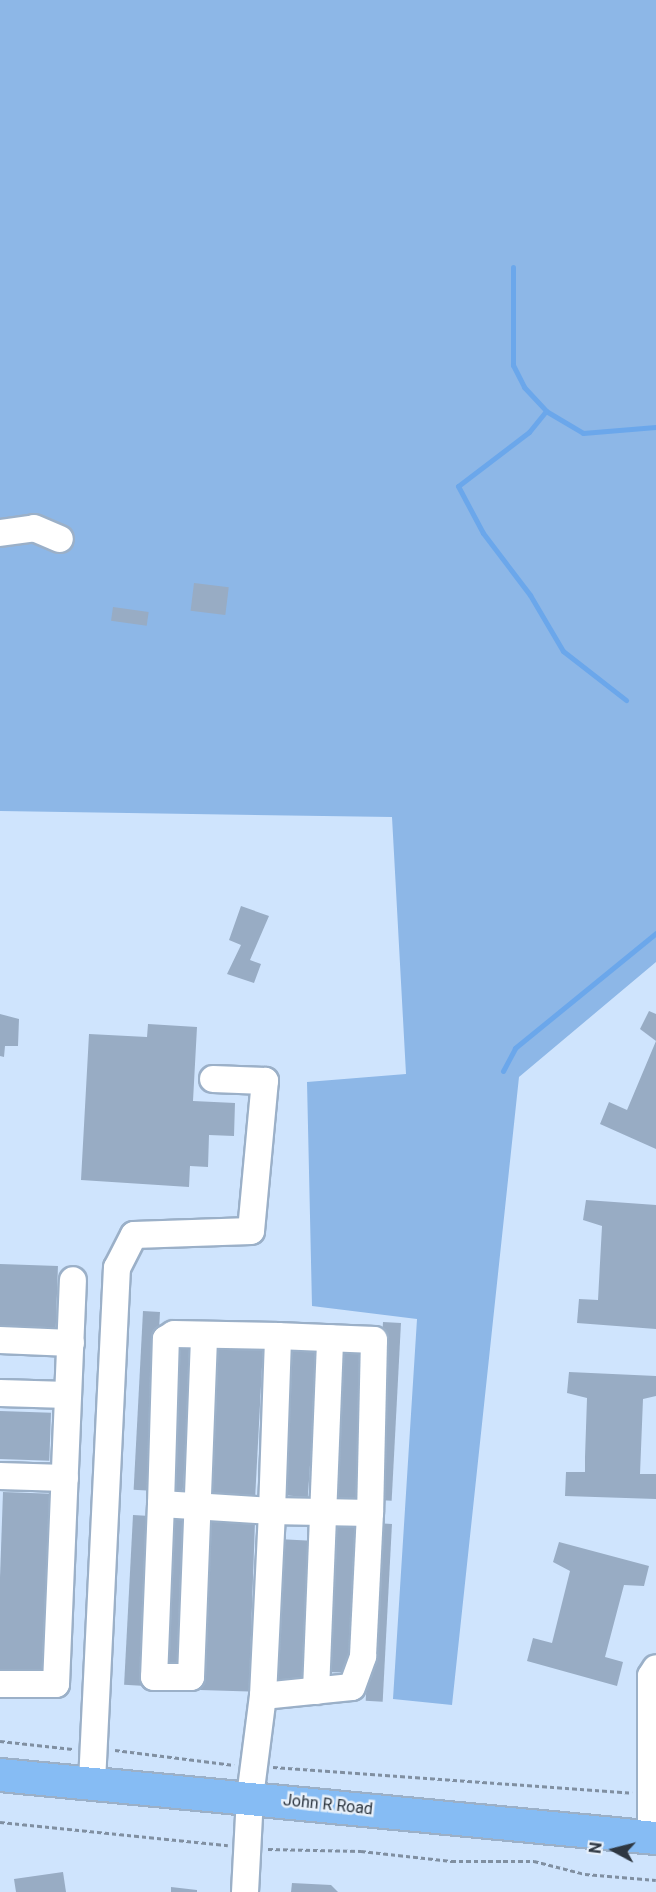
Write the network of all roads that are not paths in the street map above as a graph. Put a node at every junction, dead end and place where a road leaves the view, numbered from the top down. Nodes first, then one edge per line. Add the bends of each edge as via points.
1 (0, 533) edge
2 (60, 538) dead end
3 (213, 1079) dead end
4 (73, 1280) dead end
5 (204, 1335) junction
6 (278, 1336) junction
7 (330, 1338) junction
8 (0, 1340) edge
9 (71, 1343) junction
10 (0, 1393) edge
11 (68, 1395) junction
12 (0, 1476) edge
13 (65, 1478) junction
14 (161, 1504) junction
15 (198, 1506) junction
16 (272, 1511) junction
17 (323, 1512) junction
18 (370, 1513) junction
19 (656, 1668) edge
20 (0, 1684) edge
21 (316, 1690) junction
22 (263, 1696) junction
23 (0, 1775) edge
24 (92, 1782) junction
25 (250, 1797) junction
26 (654, 1838) edge
27 (245, 1892) edge

1 - 2 street via 34,528
3 - 24 street via 265,1081 250,1231 134,1235 117,1268
4 - 9 street
5 - 6 street
5 - 14 street via 166,1339
5 - 15 street
6 - 7 street
6 - 16 street
7 - 17 street
7 - 18 street via 374,1340
8 - 9 street
9 - 11 street
10 - 11 street
11 - 13 street
12 - 13 street
13 - 20 street via 56,1684
14 - 15 street
14 - 15 street via 154,1677 191,1677
15 - 16 street
16 - 17 street
16 - 22 street
17 - 18 street
17 - 21 street
18 - 21 street via 363,1656 352,1687
19 - 26 street via 651,1676
21 - 22 street
22 - 25 street
23 - 24 main road, John R Road
24 - 25 main road, John R Road
25 - 26 main road, John R Road
25 - 27 street

